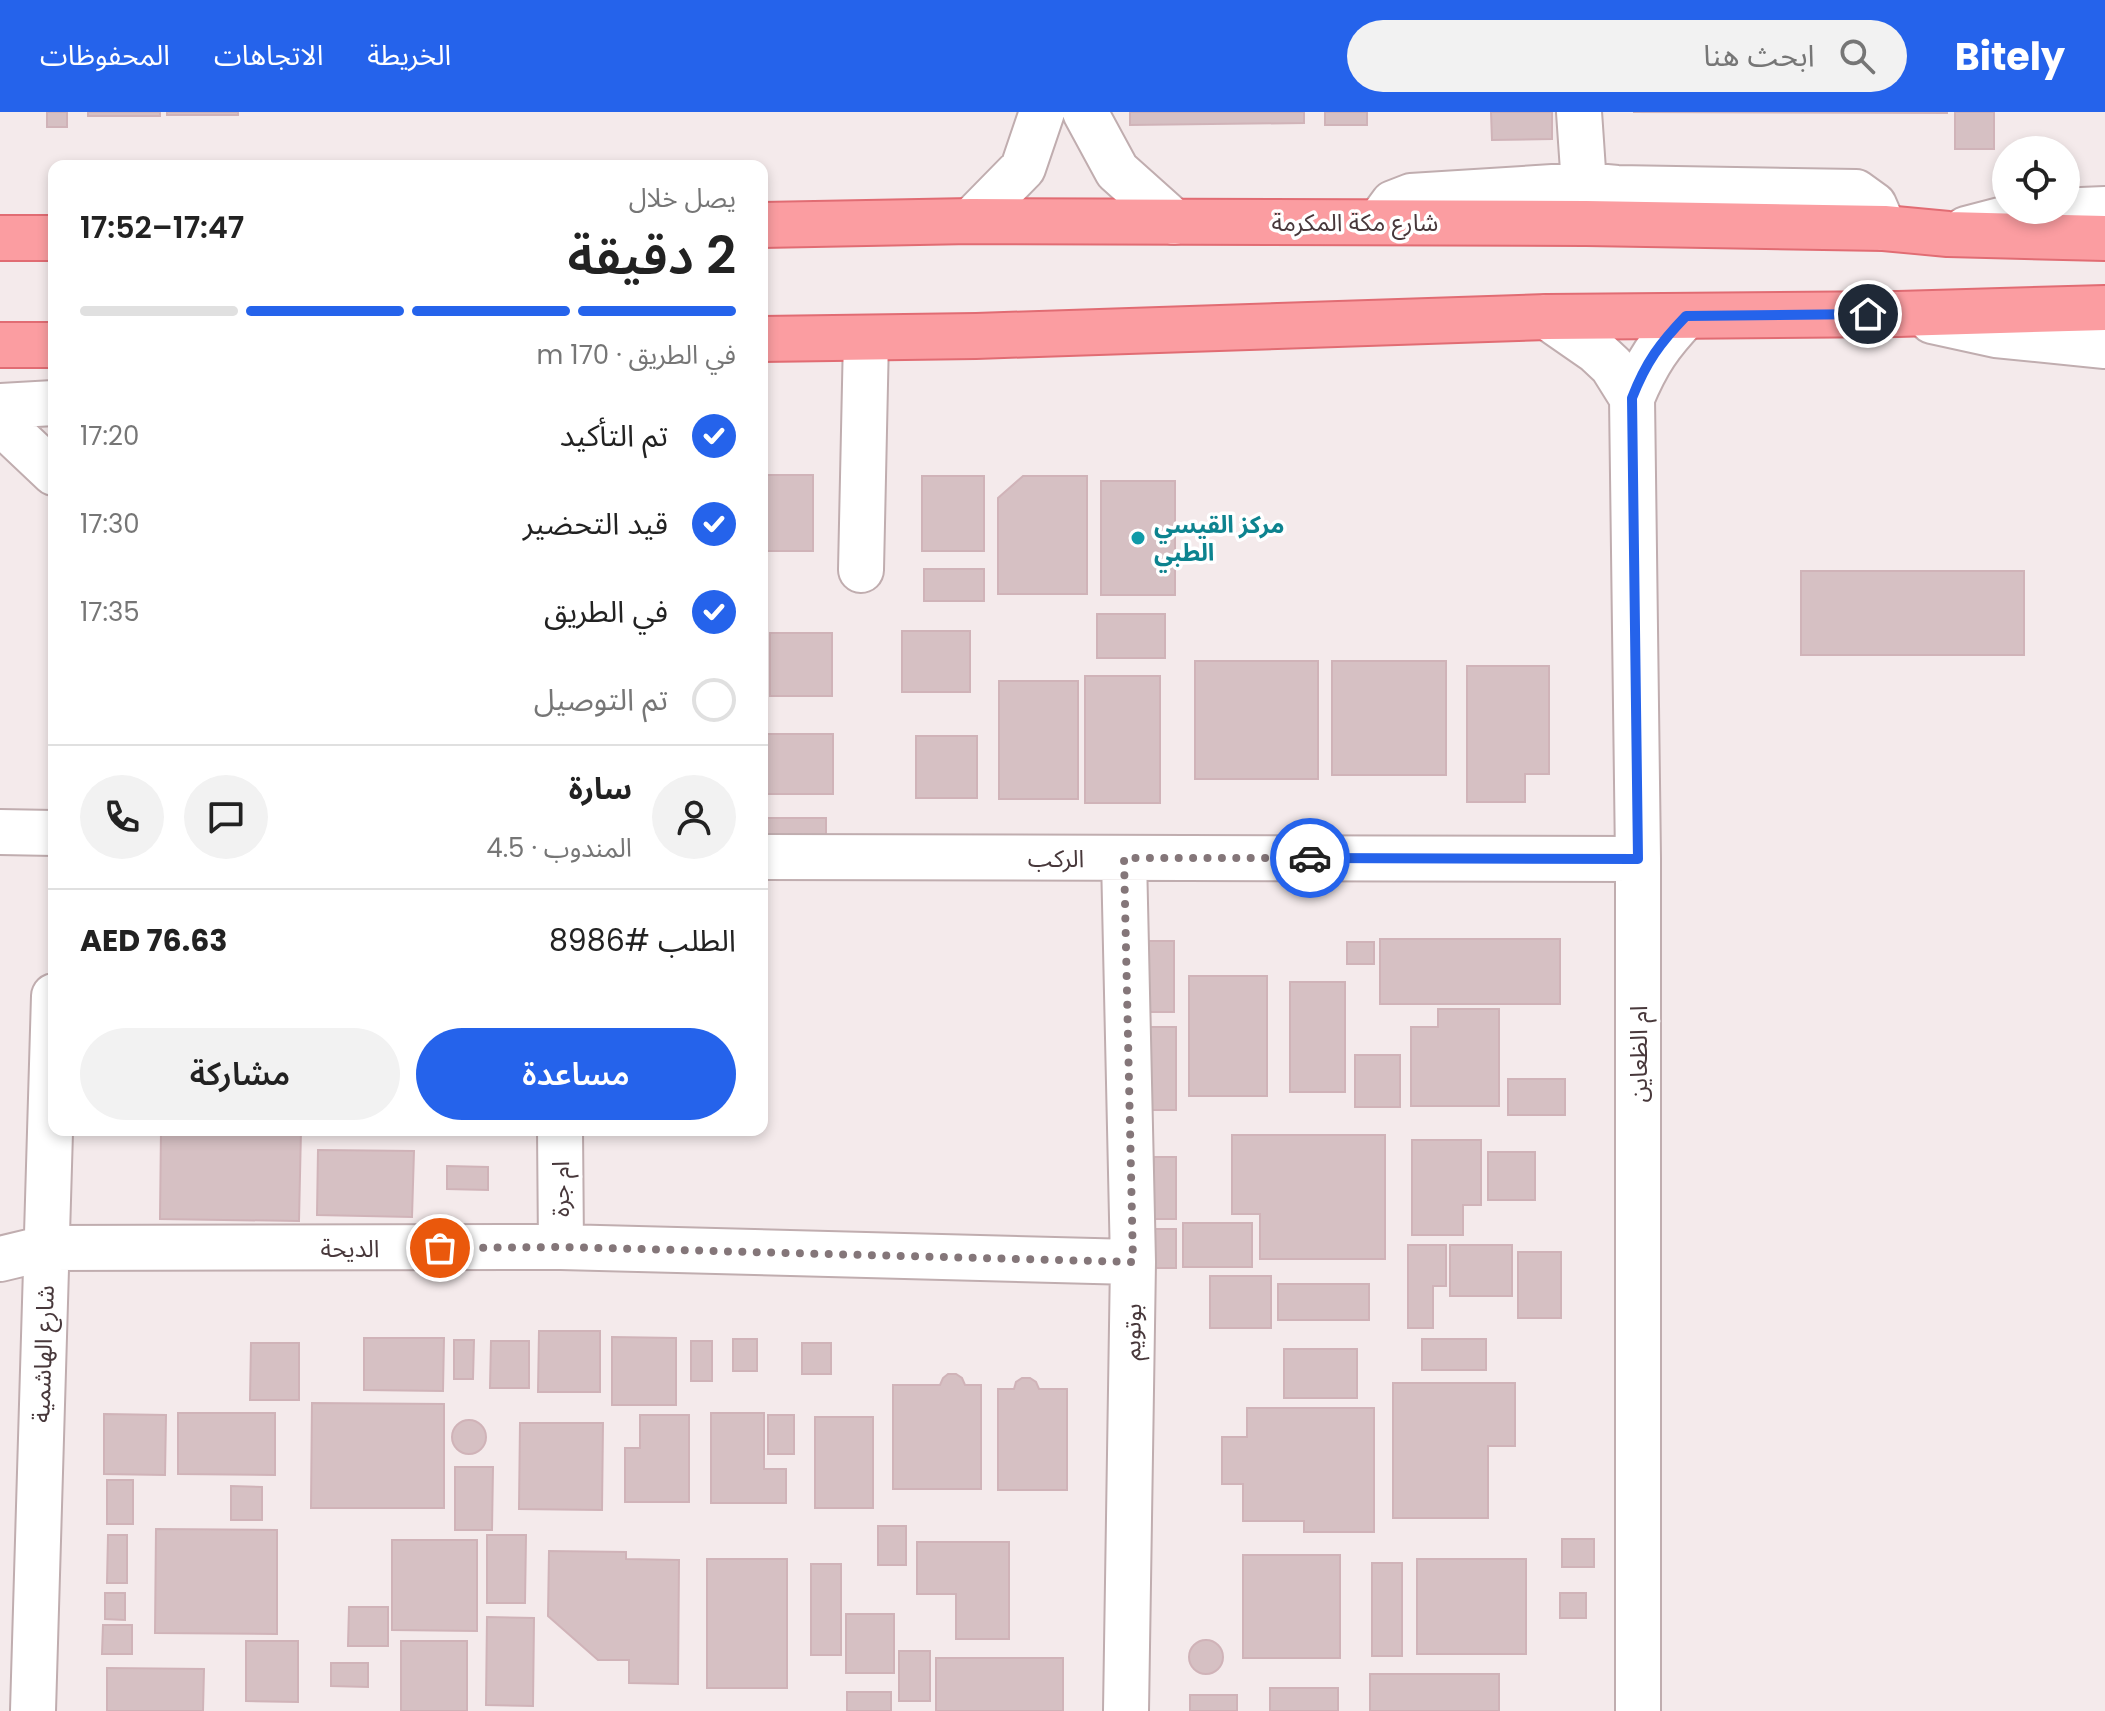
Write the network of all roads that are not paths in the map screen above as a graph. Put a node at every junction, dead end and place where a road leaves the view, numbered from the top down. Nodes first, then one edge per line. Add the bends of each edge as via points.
1 (1042, 112) edge
2 (1085, 112) edge
3 (1579, 112) edge
4 (1585, 204) junction
5 (2105, 209) edge
6 (971, 221) junction
7 (1174, 222) junction
8 (768, 225) edge
9 (1948, 234) junction
10 (0, 238) edge
11 (48, 238) edge
12 (2105, 238) edge
13 (2105, 308) edge
14 (1898, 314) junction
15 (1686, 316) junction
16 (1547, 317) junction
17 (866, 338) junction
18 (768, 339) edge
19 (0, 345) edge
20 (48, 345) edge
21 (2105, 346) edge
22 (1632, 398) junction
23 (48, 403) edge
24 (0, 406) edge
25 (0, 422) edge
26 (48, 467) edge
27 (861, 570) dead end
28 (0, 832) edge
29 (48, 833) edge
30 (768, 857) edge
31 (1124, 858) junction
32 (1638, 859) junction
33 (50, 1136) edge
34 (560, 1136) edge
35 (561, 1247) junction
36 (46, 1248) junction
37 (0, 1259) edge
38 (1133, 1262) junction
39 (22, 1702) edge
40 (1126, 1711) edge
41 (1638, 1711) edge

1 - 6 street via 1023,168
2 - 7 street via 1117,171
3 - 4 street
4 - 7 main road, شارع مكة المكرمة via 1379,222
4 - 9 main road, شارع مكة المكرمة
5 - 9 street, شارع مكة المكرمة via 2031,212
6 - 7 main road, شارع مكة المكرمة
6 - 8 main road, شارع مكة المكرمة
9 - 12 main road, شارع مكة المكرمة
10 - 11 main road
13 - 14 main road
14 - 15 main road
14 - 21 street via 1996,335
15 - 16 main road
15 - 22 street, ام الظعاين via 1658,346
16 - 17 main road
16 - 22 street via 1612,366
17 - 18 main road
17 - 27 street
19 - 20 main road
22 - 32 street, ام الظعاين
23 - 24 street
25 - 26 street
28 - 29 street
30 - 31 street, الركب
31 - 32 street, الركب
31 - 38 street, بوتويم
32 - 41 street, ام الظعاين
33 - 36 street, شارع الهاشمية
34 - 35 street, ام جرة
35 - 36 street, الديحة
35 - 38 street, الديحة
36 - 37 street, الديحة
36 - 39 street, شارع الهاشمية
38 - 40 street, بوتويم

